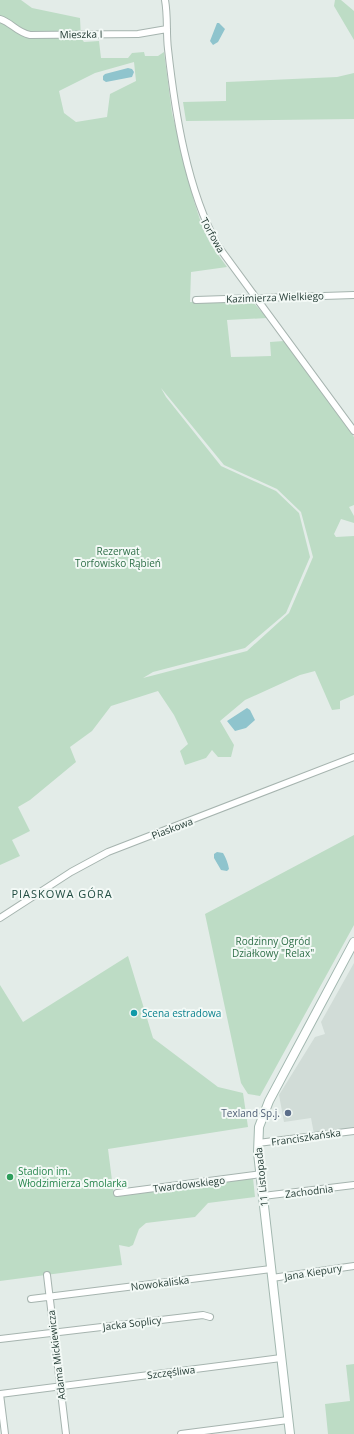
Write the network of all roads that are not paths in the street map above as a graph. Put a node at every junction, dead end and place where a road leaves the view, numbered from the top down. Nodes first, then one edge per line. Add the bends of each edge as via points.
1 (165, 0) edge
2 (0, 19) edge
3 (167, 29) junction
4 (354, 295) edge
5 (256, 298) junction
6 (196, 300) dead end
7 (354, 431) edge
8 (354, 757) edge
9 (0, 918) edge
10 (354, 942) edge
11 (354, 1131) edge
12 (258, 1143) junction
13 (261, 1174) junction
14 (354, 1185) edge
15 (117, 1193) dead end
16 (263, 1196) junction
17 (354, 1266) edge
18 (271, 1269) junction
19 (47, 1275) dead end
20 (272, 1278) junction
21 (49, 1296) junction
22 (31, 1299) dead end
23 (210, 1317) dead end
24 (53, 1332) junction
25 (0, 1339) edge
26 (281, 1358) junction
27 (60, 1386) junction
28 (0, 1394) edge
29 (288, 1420) junction
30 (5, 1434) edge
31 (66, 1434) edge
32 (181, 1434) edge
33 (290, 1434) edge

1 - 3 street, Torfowa
2 - 3 street, Mieszka I via 20,33 30,35 138,34
3 - 5 street, Torfowa via 178,112 191,178 201,212 218,246
4 - 5 street, Kazimierza Wielkiego
5 - 6 street, Kazimierza Wielkiego
5 - 7 street, Torfowa
8 - 9 street, Piaskowa via 108,852 65,875
10 - 12 street, 11 Listopada via 268,1101 259,1127
11 - 12 street, Franciszkańska
12 - 13 street, 11 Listopada
13 - 15 street, Twardowskiego
13 - 16 street, 11 Listopada
14 - 16 street, Zachodnia
16 - 18 street, 11 Listopada
17 - 20 street, Jana Kiepury
18 - 20 street, 11 Listopada
18 - 21 street, Nowokaliska
19 - 21 street, Adama Mickiewicza
20 - 26 street, 11 Listopada
21 - 22 street, Nowokaliska
21 - 24 street, Adama Mickiewicza
23 - 24 street, Jacka Soplicy via 203,1315
24 - 25 street, Jacka Soplicy
24 - 27 street, Adama Mickiewicza
26 - 27 street, Szczęśliwa
26 - 29 street, 11 Listopada
27 - 28 street, Szczęśliwa
27 - 31 street, Adama Mickiewicza
28 - 30 street
29 - 32 street
29 - 33 street, 11 Listopada

